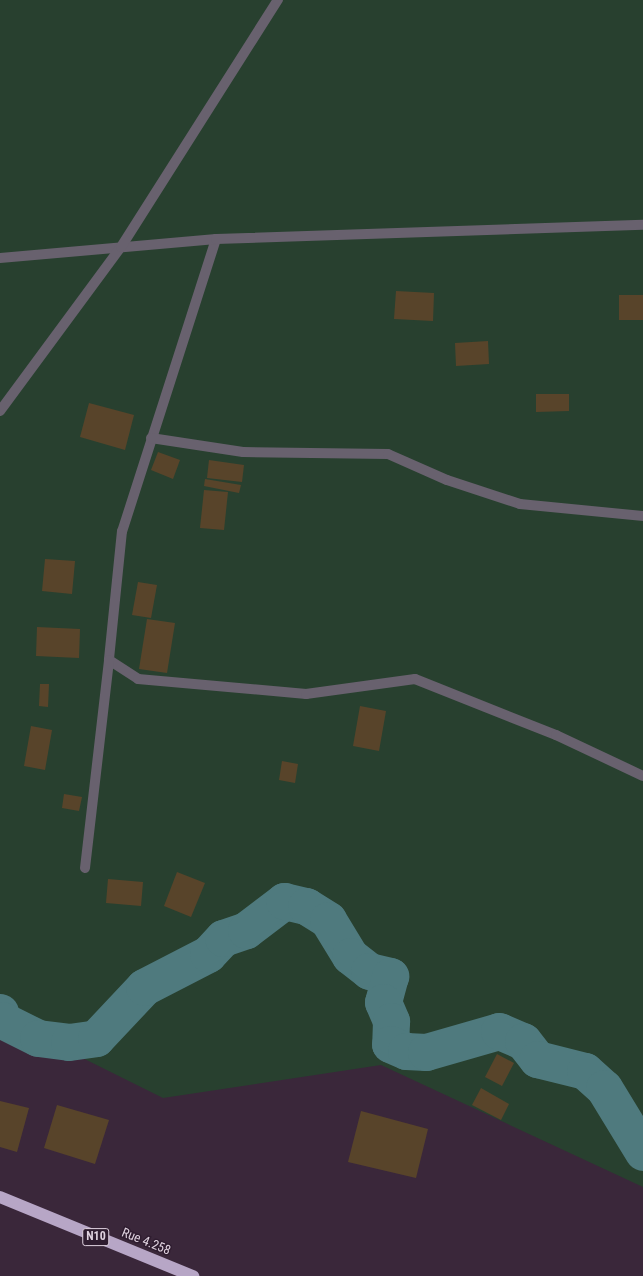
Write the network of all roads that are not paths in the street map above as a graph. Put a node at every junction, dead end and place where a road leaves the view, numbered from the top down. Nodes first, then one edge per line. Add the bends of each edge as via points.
1 (278, 0) edge
2 (643, 225) edge
3 (216, 239) junction
4 (121, 247) junction
5 (0, 258) edge
6 (0, 411) edge
7 (151, 438) junction
8 (643, 516) edge
9 (109, 660) junction
10 (643, 776) edge
11 (85, 868) dead end
12 (0, 1197) edge
13 (193, 1276) edge

1 - 4 street
2 - 3 street
3 - 4 street
3 - 7 street
4 - 5 street
4 - 6 street
7 - 8 street via 243,452 388,454 448,480 520,504
7 - 9 street via 122,531
9 - 10 street via 138,679 306,694 415,679 556,735
9 - 11 street
12 - 13 highway, Rue 4.258 / N10

